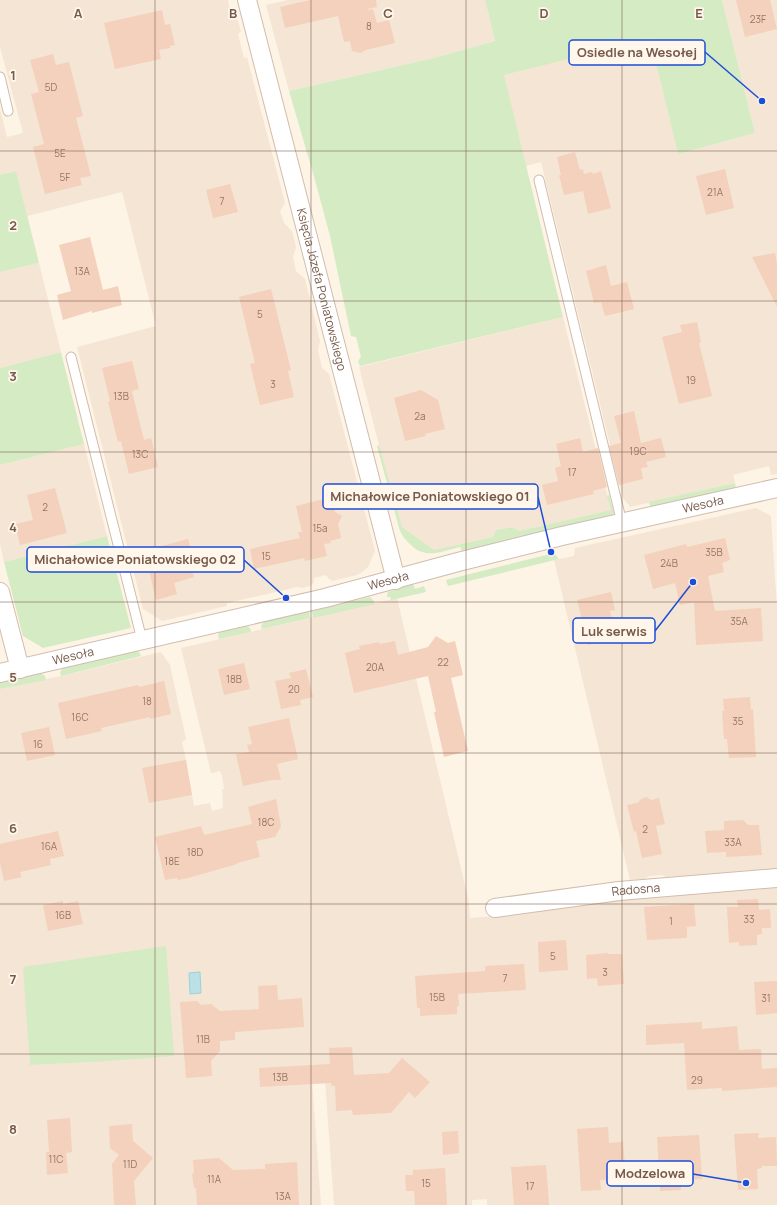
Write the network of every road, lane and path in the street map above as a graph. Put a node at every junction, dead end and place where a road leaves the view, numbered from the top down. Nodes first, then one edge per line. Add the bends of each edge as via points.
1 (247, 0) edge
2 (0, 77) edge
3 (8, 111) dead end
4 (539, 180) dead end
5 (71, 357) dead end
6 (777, 488) edge
7 (622, 523) junction
8 (396, 580) junction
9 (0, 592) edge
10 (142, 640) junction
11 (20, 668) junction
12 (0, 673) edge
13 (777, 878) edge
14 (495, 908) dead end

1 - 8 street, Księcia Józefa Poniatowskiego
2 - 3 lane
4 - 7 lane
5 - 10 lane
6 - 7 street, Wesoła
7 - 8 street, Wesoła via 465,560
8 - 10 street, Wesoła
9 - 11 street
10 - 11 street, Wesoła
11 - 12 street, Wesoła
13 - 14 street, Radosna via 619,891

